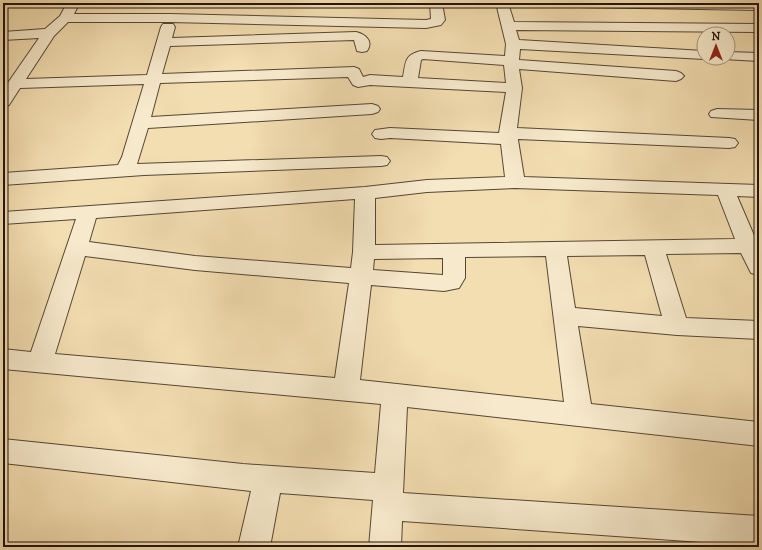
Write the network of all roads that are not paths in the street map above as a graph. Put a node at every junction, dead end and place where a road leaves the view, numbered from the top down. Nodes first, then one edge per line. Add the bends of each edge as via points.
1 (74, 3) edge
2 (436, 3) edge
3 (502, 3) edge
4 (579, 3) edge
5 (759, 6) edge
6 (64, 18) junction
7 (170, 18) junction
8 (508, 26) junction
9 (759, 28) edge
10 (49, 33) junction
11 (3, 36) edge
12 (165, 42) junction
13 (513, 44) junction
14 (362, 48) dead end
15 (696, 55) edge
16 (736, 56) edge
17 (759, 57) edge
18 (511, 62) junction
19 (676, 76) dead end
20 (154, 78) junction
21 (370, 80) junction
22 (410, 82) junction
23 (16, 84) junction
24 (514, 88) junction
25 (3, 102) edge
26 (372, 109) junction
27 (716, 114) dead end
28 (759, 116) edge
29 (141, 123) junction
30 (381, 134) junction
31 (509, 136) junction
32 (729, 143) dead end
33 (381, 161) junction
34 (125, 171) junction
35 (3, 179) edge
36 (515, 182) junction
37 (725, 189) junction
38 (392, 190) junction
39 (759, 191) edge
40 (365, 193) junction
41 (88, 212) junction
42 (3, 218) edge
43 (748, 246) junction
44 (77, 248) junction
45 (555, 248) junction
46 (654, 248) junction
47 (454, 251) junction
48 (364, 252) junction
49 (759, 268) edge
50 (360, 277) junction
51 (564, 316) junction
52 (677, 326) junction
53 (759, 330) edge
54 (3, 359) edge
55 (40, 362) junction
56 (346, 390) junction
57 (395, 395) junction
58 (579, 415) junction
59 (759, 434) edge
60 (3, 451) edge
61 (268, 478) junction
62 (389, 497) junction
63 (759, 531) edge
64 (254, 547) edge
65 (385, 547) edge

1 - 6 street
2 - 7 street via 436,22 426,24
3 - 8 street
4 - 5 street
6 - 7 street
6 - 10 street
7 - 12 street
8 - 9 street
8 - 13 street
10 - 11 street
10 - 23 street
12 - 14 street via 356,36 362,39
12 - 20 street
13 - 15 street
13 - 18 street
16 - 17 street
18 - 19 street
18 - 22 street via 421,55 414,58
18 - 24 street
20 - 21 street via 354,72 358,82
20 - 23 street
20 - 29 street
21 - 22 street
21 - 26 street
22 - 24 street
23 - 25 street
24 - 31 street
26 - 29 street
26 - 30 street
27 - 28 street
29 - 34 street
30 - 31 street
30 - 33 street
31 - 32 street
31 - 36 street
33 - 34 street
33 - 38 street
34 - 35 street
36 - 37 street
36 - 38 street
37 - 39 street
37 - 43 street
38 - 40 street
40 - 41 street
40 - 48 street
41 - 42 street
41 - 44 street
43 - 46 street
43 - 49 street
44 - 50 street via 195,263
44 - 55 street
45 - 46 street
45 - 47 street
45 - 51 street
46 - 52 street
47 - 48 street
47 - 50 street via 454,278 451,282
48 - 50 street
50 - 56 street
51 - 52 street
51 - 58 street
52 - 53 street
54 - 55 street
55 - 56 street
56 - 57 street
57 - 58 street
57 - 62 street
58 - 59 street
60 - 61 street
61 - 62 street
61 - 64 street
62 - 63 street
62 - 65 street

